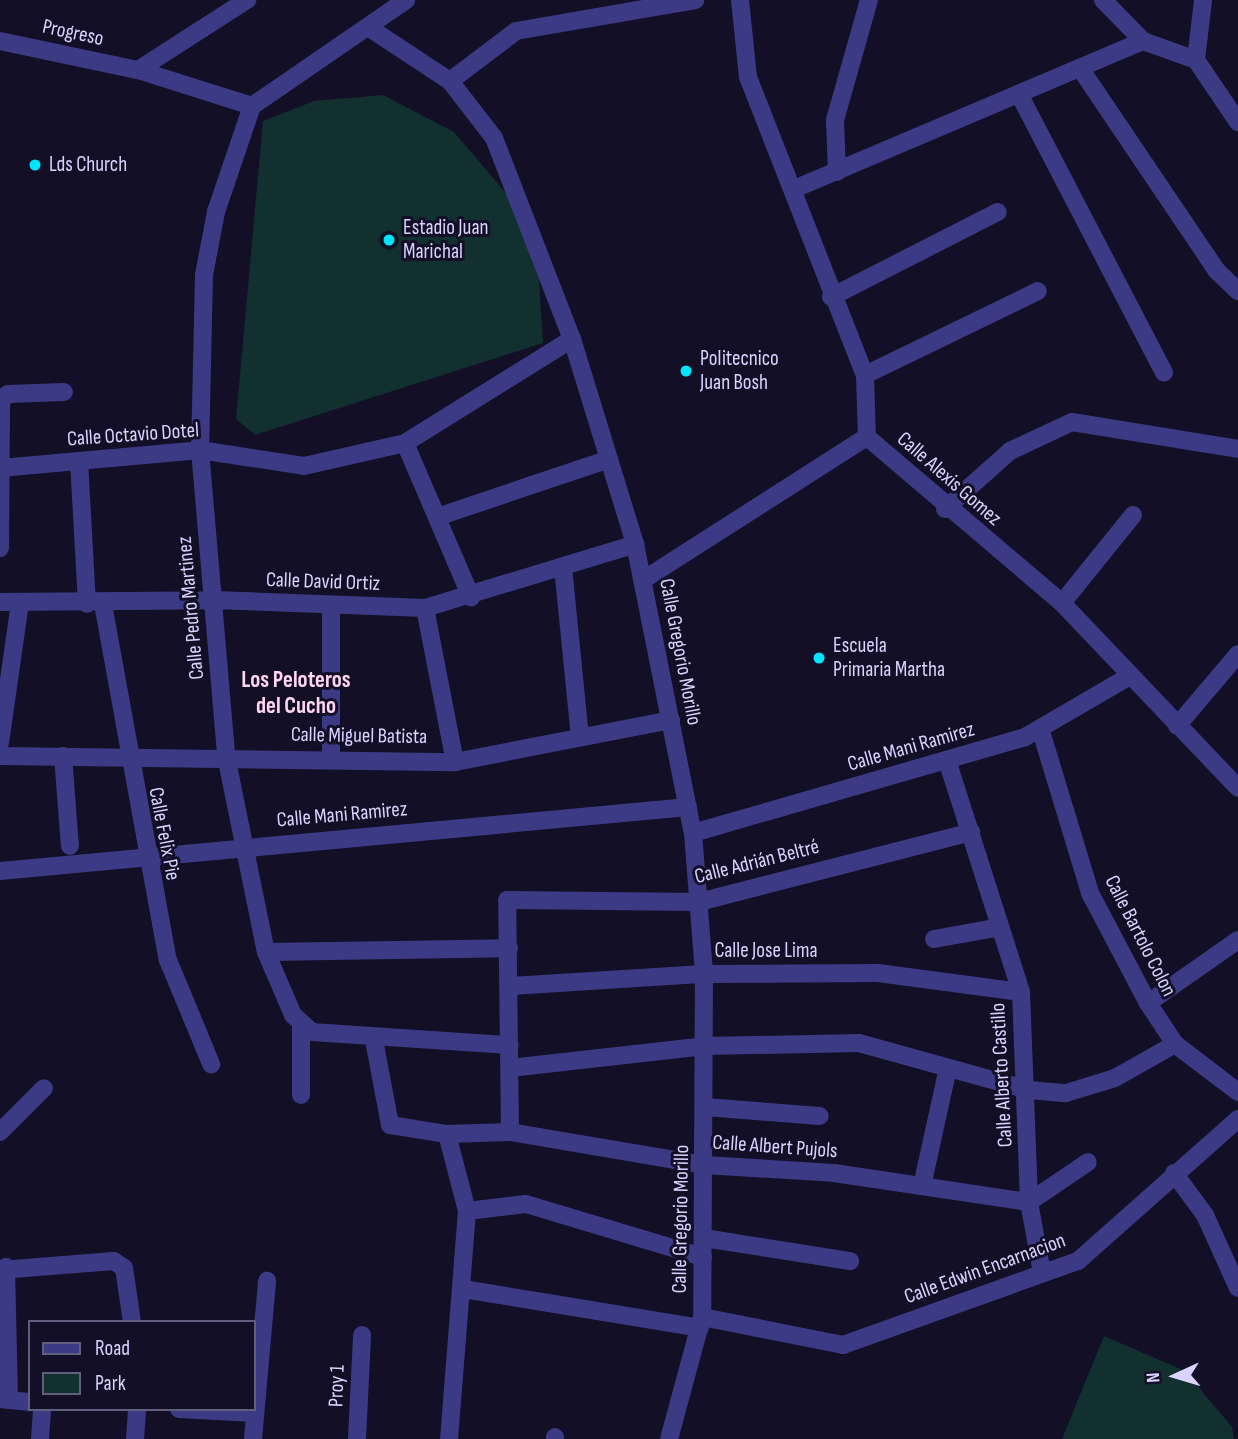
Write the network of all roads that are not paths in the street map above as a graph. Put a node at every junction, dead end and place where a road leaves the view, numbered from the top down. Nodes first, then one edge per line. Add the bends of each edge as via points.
1 (247, 0) edge
2 (406, 0) edge
3 (695, 0) edge
4 (740, 0) edge
5 (869, 0) edge
6 (1103, 0) edge
7 (1203, 0) edge
8 (368, 27) junction
9 (0, 41) edge
10 (1143, 41) junction
11 (1196, 60) junction
12 (1080, 68) junction
13 (138, 70) junction
14 (450, 82) junction
15 (1018, 94) junction
16 (252, 106) junction
17 (1238, 122) edge
18 (837, 172) junction
19 (794, 189) junction
20 (998, 212) dead end
21 (1038, 291) dead end
22 (1238, 291) edge
23 (831, 297) junction
24 (572, 339) junction
25 (1164, 373) dead end
26 (865, 375) junction
27 (64, 392) dead end
28 (867, 437) junction
29 (405, 443) junction
30 (1238, 449) edge
31 (200, 450) junction
32 (606, 460) junction
33 (79, 461) junction
34 (2, 468) edge
35 (945, 509) junction
36 (1133, 515) dead end
37 (437, 517) junction
38 (635, 544) junction
39 (0, 548) edge
40 (562, 567) junction
41 (642, 580) junction
42 (471, 597) junction
43 (214, 600) junction
44 (0, 602) edge
45 (20, 602) junction
46 (1062, 603) junction
47 (95, 604) junction
48 (331, 604) junction
49 (425, 608) junction
50 (1238, 654) edge
51 (1130, 676) junction
52 (671, 720) junction
53 (1177, 726) junction
54 (1040, 729) junction
55 (580, 737) junction
56 (0, 743) edge
57 (0, 756) edge
58 (63, 756) junction
59 (126, 756) junction
60 (226, 756) junction
61 (331, 758) junction
62 (947, 760) junction
63 (455, 762) junction
64 (1238, 788) edge
65 (688, 807) junction
66 (971, 832) junction
67 (693, 833) junction
68 (70, 846) dead end
69 (244, 847) junction
70 (144, 857) junction
71 (0, 871) edge
72 (699, 902) junction
73 (1000, 927) junction
74 (934, 939) dead end
75 (1238, 940) edge
76 (509, 948) junction
77 (266, 953) junction
78 (704, 974) junction
79 (511, 986) junction
80 (1021, 992) junction
81 (1148, 1003) junction
82 (301, 1025) junction
83 (374, 1041) junction
84 (1175, 1044) junction
85 (510, 1045) junction
86 (705, 1046) junction
87 (211, 1064) dead end
88 (510, 1068) junction
89 (948, 1068) junction
90 (44, 1088) dead end
91 (1029, 1090) junction
92 (1238, 1092) edge
93 (301, 1095) dead end
94 (705, 1107) junction
95 (820, 1115) dead end
96 (1238, 1119) edge
97 (0, 1132) edge
98 (510, 1132) junction
99 (447, 1133) junction
100 (1088, 1162) dead end
101 (705, 1165) junction
102 (1174, 1173) junction
103 (922, 1186) junction
104 (1029, 1202) junction
105 (467, 1211) junction
106 (704, 1238) junction
107 (703, 1257) junction
108 (850, 1261) dead end
109 (3, 1268) edge
110 (1042, 1273) junction
111 (267, 1281) dead end
112 (1238, 1288) edge
113 (463, 1289) junction
114 (132, 1320) edge
115 (701, 1322) junction
116 (362, 1335) dead end
117 (4, 1399) edge
118 (28, 1402) edge
119 (256, 1402) edge
120 (42, 1411) edge
121 (136, 1411) edge
122 (217, 1411) edge
123 (255, 1413) joint
124 (40, 1439) edge
125 (135, 1439) edge
126 (253, 1439) edge
127 (357, 1439) edge
128 (449, 1439) edge
129 (668, 1439) edge

1 - 13 street
2 - 8 street
3 - 14 street via 516,31
4 - 19 street, Calle Alexis Gomez via 748,77
5 - 18 street via 835,120
6 - 10 street
7 - 11 street
8 - 14 street, Calle Gregorio Morillo
8 - 16 street
9 - 13 street, Progreso
10 - 11 street
10 - 12 street
11 - 17 street
12 - 15 street
12 - 22 street via 1217,271
13 - 16 street, Progreso
14 - 24 street, Calle Gregorio Morillo via 494,138
15 - 18 street
15 - 25 street
16 - 31 street, Calle Pedro Martinez via 216,212 204,275
18 - 19 street
19 - 23 street, Calle Alexis Gomez
20 - 23 street
21 - 26 street
23 - 26 street, Calle Alexis Gomez
24 - 29 street, Calle Octavio Dotel
24 - 32 street, Calle Gregorio Morillo
26 - 28 street, Calle Alexis Gomez
27 - 34 street via 8,394 1,401
28 - 35 street, Calle Alexis Gomez
28 - 41 street
29 - 31 street, Calle Octavio Dotel via 303,466
29 - 37 street
30 - 35 street via 1072,422 1010,451
31 - 33 street, Calle Octavio Dotel
31 - 43 street, Calle Pedro Martinez
32 - 37 street
32 - 38 street, Calle Gregorio Morillo
33 - 34 street, Calle Octavio Dotel
33 - 47 street, Calle Felix Pie
34 - 39 street
35 - 46 street, Calle Alexis Gomez
36 - 46 street
37 - 42 street
38 - 40 street, Calle David Ortiz
38 - 41 street, Calle Gregorio Morillo
40 - 42 street, Calle David Ortiz
40 - 55 street
41 - 52 street, Calle Gregorio Morillo
42 - 49 street, Calle David Ortiz
43 - 47 street, Calle David Ortiz
43 - 48 street, Calle David Ortiz
43 - 60 street, Calle Pedro Martinez
44 - 45 street, Calle David Ortiz
45 - 47 street, Calle David Ortiz
45 - 56 street
46 - 51 street, Calle Alexis Gomez
47 - 59 street, Calle Felix Pie
48 - 49 street, Calle David Ortiz
48 - 61 street
49 - 63 street
50 - 53 street
51 - 53 street, Calle Alexis Gomez
51 - 54 street, Calle Mani Ramirez
52 - 55 street, Calle Miguel Batista
52 - 65 street, Calle Gregorio Morillo
53 - 64 street, Calle Alexis Gomez
54 - 62 street, Calle Mani Ramirez
54 - 81 street, Calle Bartolo Colon via 1090,893
55 - 63 street, Calle Miguel Batista
57 - 58 street, Calle Miguel Batista
58 - 59 street, Calle Miguel Batista
58 - 68 street
59 - 60 street, Calle Miguel Batista
59 - 70 street, Calle Felix Pie
60 - 61 street, Calle Miguel Batista
60 - 69 street, Calle Pedro Martinez
61 - 63 street, Calle Miguel Batista
62 - 66 street, Calle Alberto Castillo
62 - 67 street, Calle Mani Ramirez
65 - 67 street, Calle Gregorio Morillo
65 - 69 street, Calle Mani Ramirez
66 - 72 street, Calle Adrián Beltré
66 - 73 street, Calle Alberto Castillo
67 - 72 street, Calle Gregorio Morillo
69 - 70 street, Calle Mani Ramirez
69 - 77 street, Calle Pedro Martinez
70 - 71 street, Calle Mani Ramirez
70 - 87 street, Calle Felix Pie via 167,960
72 - 76 street, Calle Adrián Beltré via 507,900
72 - 78 street, Calle Gregorio Morillo
73 - 74 street
73 - 80 street, Calle Alberto Castillo
75 - 81 street
76 - 77 street
76 - 79 street
77 - 82 street, Calle Pedro Martinez
78 - 79 street, Calle Jose Lima
78 - 80 street, Calle Jose Lima via 878,973
78 - 86 street, Calle Gregorio Morillo
79 - 85 street
80 - 91 street, Calle Alberto Castillo
81 - 84 street, Calle Bartolo Colon
82 - 83 street
82 - 93 street
83 - 85 street
83 - 99 street, Calle Albert Pujols via 390,1125
84 - 91 street via 1115,1078 1066,1093
84 - 92 street, Calle Bartolo Colon
85 - 88 street
86 - 88 street
86 - 89 street via 859,1043
86 - 94 street, Calle Gregorio Morillo
88 - 98 street
89 - 91 street
89 - 103 street
90 - 97 street
91 - 104 street, Calle Alberto Castillo
94 - 95 street
94 - 101 street, Calle Gregorio Morillo
96 - 102 street, Calle Edwin Encarnacion
98 - 99 street, Calle Albert Pujols
98 - 101 street, Calle Albert Pujols
99 - 105 street
100 - 104 street
101 - 103 street, Calle Albert Pujols
101 - 106 street, Calle Gregorio Morillo
102 - 110 street, Calle Edwin Encarnacion via 1078,1261
102 - 112 street via 1205,1215
103 - 104 street, Calle Albert Pujols
104 - 110 street, Calle Alberto Castillo
105 - 107 street via 526,1204
105 - 113 street
106 - 107 street, Calle Gregorio Morillo
106 - 108 street
107 - 115 street, Calle Gregorio Morillo
109 - 114 street via 120,1264
109 - 117 street
110 - 115 street, Calle Edwin Encarnacion via 843,1345
111 - 119 street
113 - 115 street, Calle Edwin Encarnacion
113 - 128 street
115 - 129 street, Calle Gregorio Morillo
116 - 127 street, Proy 1
117 - 118 street
120 - 124 street
121 - 125 street
122 - 123 street
123 - 126 street

